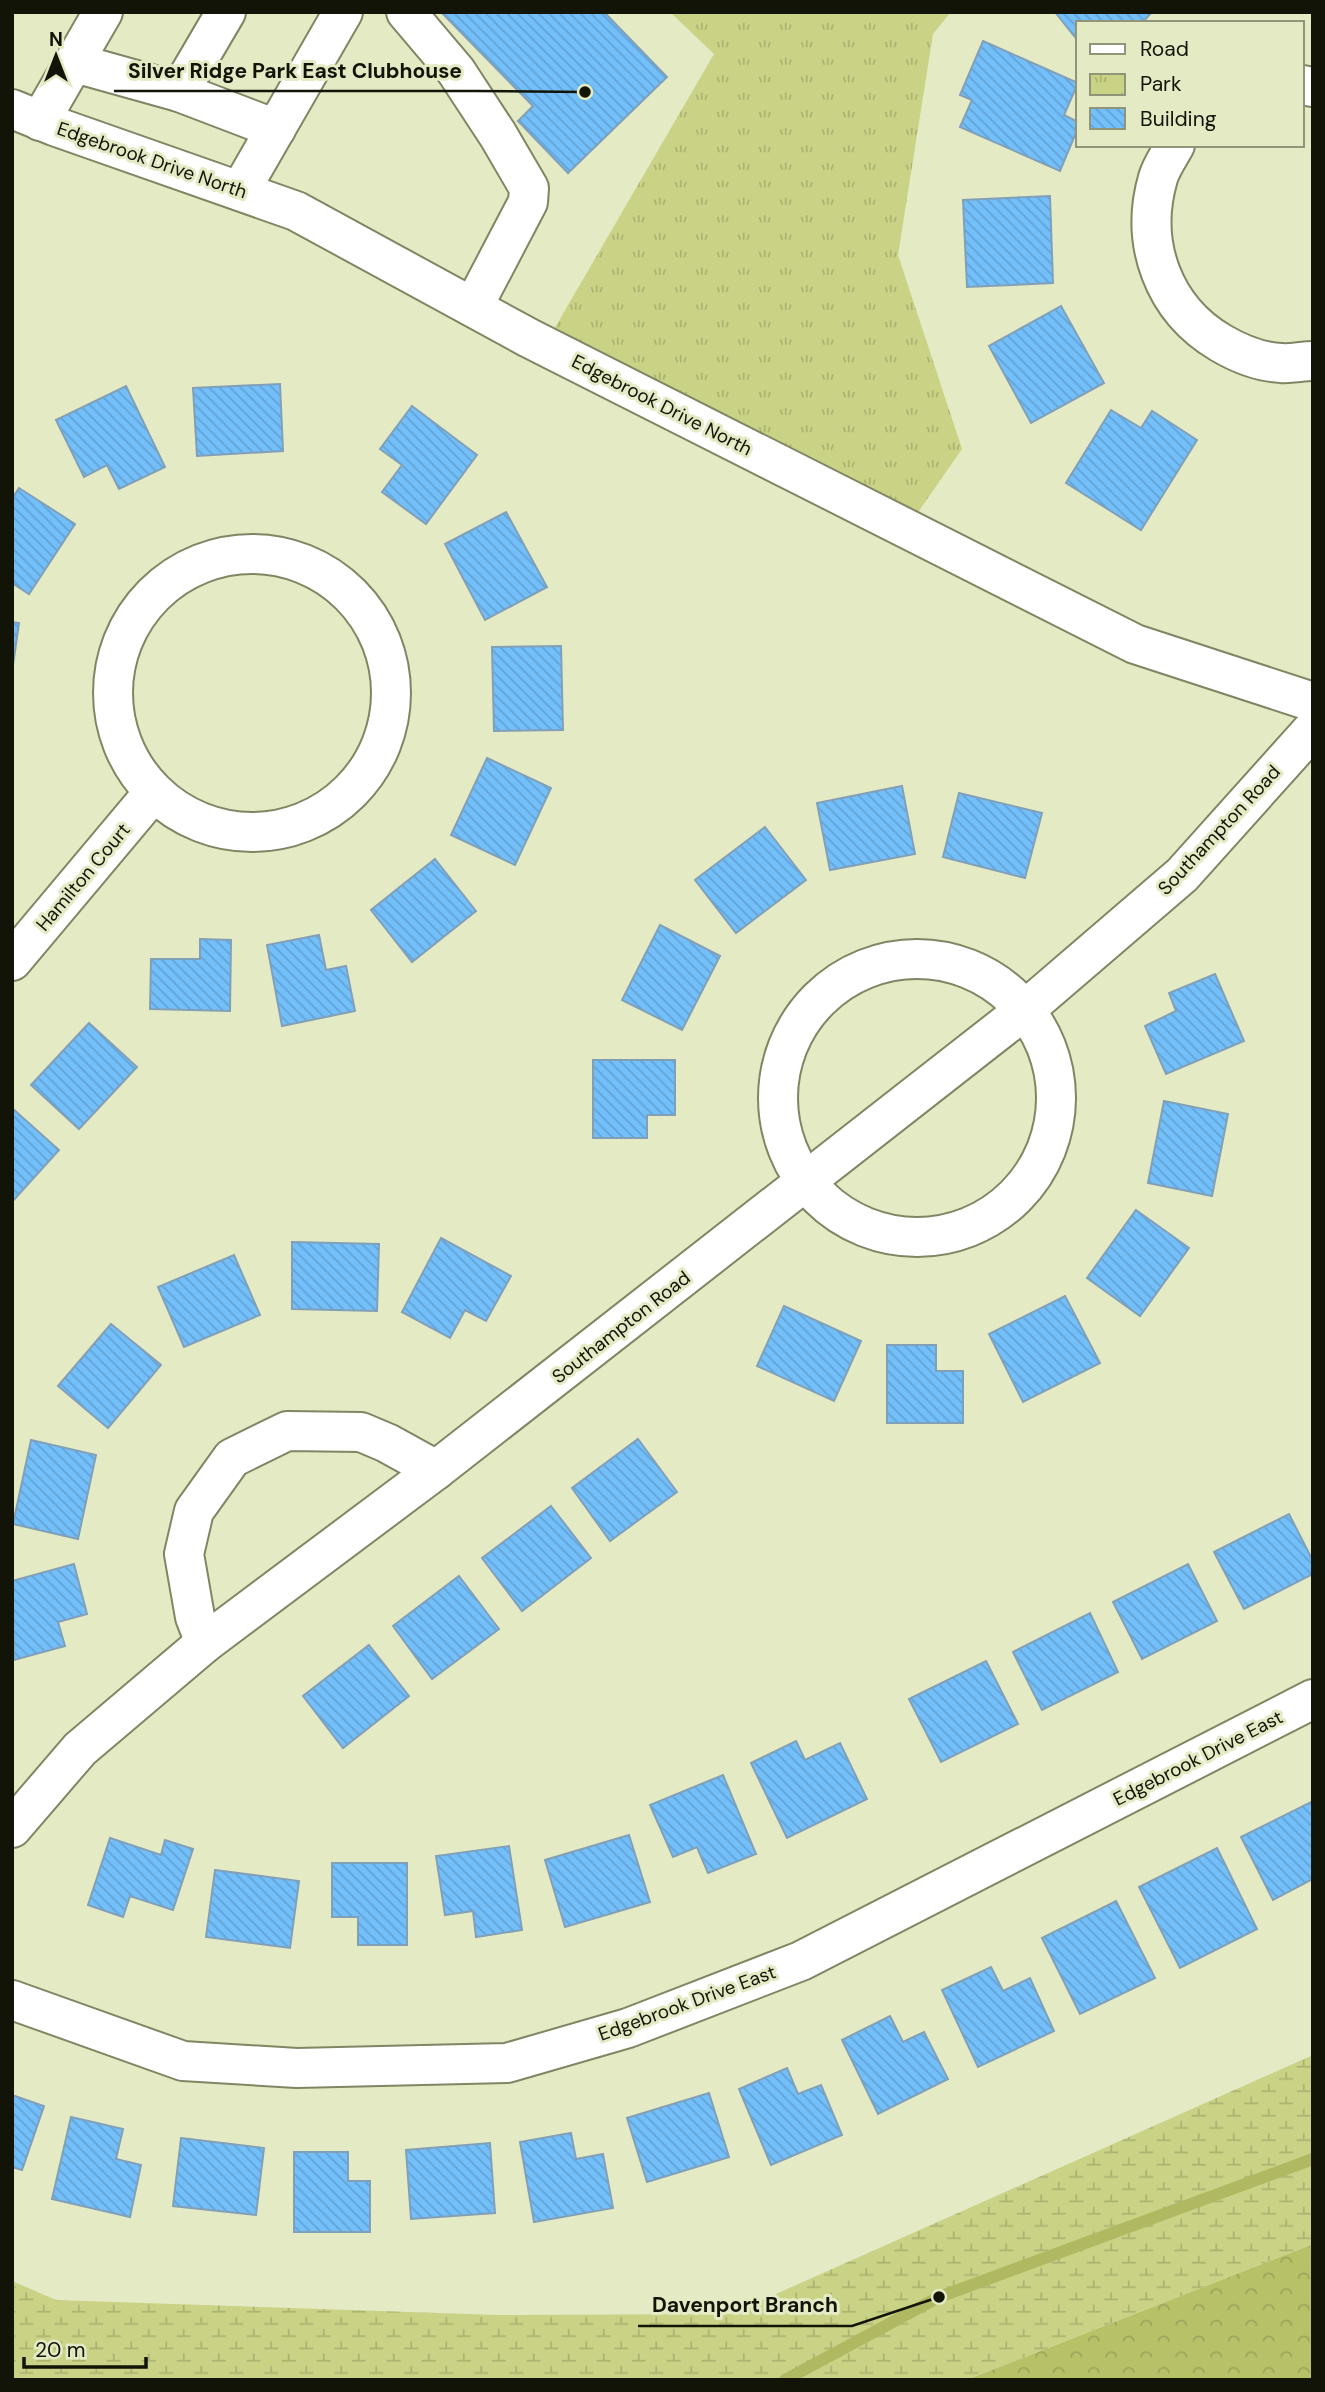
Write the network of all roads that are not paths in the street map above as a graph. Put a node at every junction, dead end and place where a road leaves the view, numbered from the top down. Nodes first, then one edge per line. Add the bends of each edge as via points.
1 (103, 12) edge
2 (226, 12) edge
3 (343, 12) edge
4 (406, 12) edge
5 (75, 63) junction
6 (179, 92) junction
7 (26, 115) edge
8 (276, 129) junction
9 (1174, 147) edge
10 (240, 191) junction
11 (473, 307) junction
12 (1313, 361) edge
13 (1313, 702) edge
14 (1313, 729) edge
15 (153, 793) junction
16 (12, 961) edge
17 (1026, 1009) junction
18 (806, 1183) junction
19 (436, 1471) junction
20 (205, 1643) junction
21 (1313, 1699) edge
22 (12, 1828) edge
23 (12, 2000) edge

1 - 5 street
2 - 6 street
3 - 8 street
4 - 11 street via 456,71 530,188 528,202
5 - 6 street
5 - 7 street
6 - 8 street
7 - 10 street, Edgebrook Drive North
8 - 10 street
9 - 12 street via 1158,176 1150,218 1154,260 1172,299 1200,331 1237,353 1279,363
10 - 11 street, Edgebrook Drive North via 296,211
11 - 13 street, Edgebrook Drive North via 1135,644
14 - 17 street, Southampton Road via 1182,875
15 - 15 street via 192,820 237,833 284,830 327,812 354,788 385,739 393,693 385,647 362,606 329,575 286,557 241,553 196,564 158,588 129,624 113,667 112,701 126,756
15 - 16 street, Hamilton Court
17 - 18 street, Southampton Road
17 - 18 street via 989,978 944,960 895,959 850,974 812,1004 786,1045 776,1093 783,1141
17 - 18 street via 1049,1047 1058,1090 1053,1135 1034,1175 1004,1208 966,1229 922,1238 878,1233 838,1213
18 - 19 street, Southampton Road
19 - 20 street, Southampton Road
19 - 20 street via 361,1432 286,1431 232,1458 194,1511 184,1554 195,1617
20 - 22 street, Southampton Road via 80,1749
21 - 23 street, Edgebrook Drive East via 801,1961 628,2028 507,2063 296,2068 183,2061

